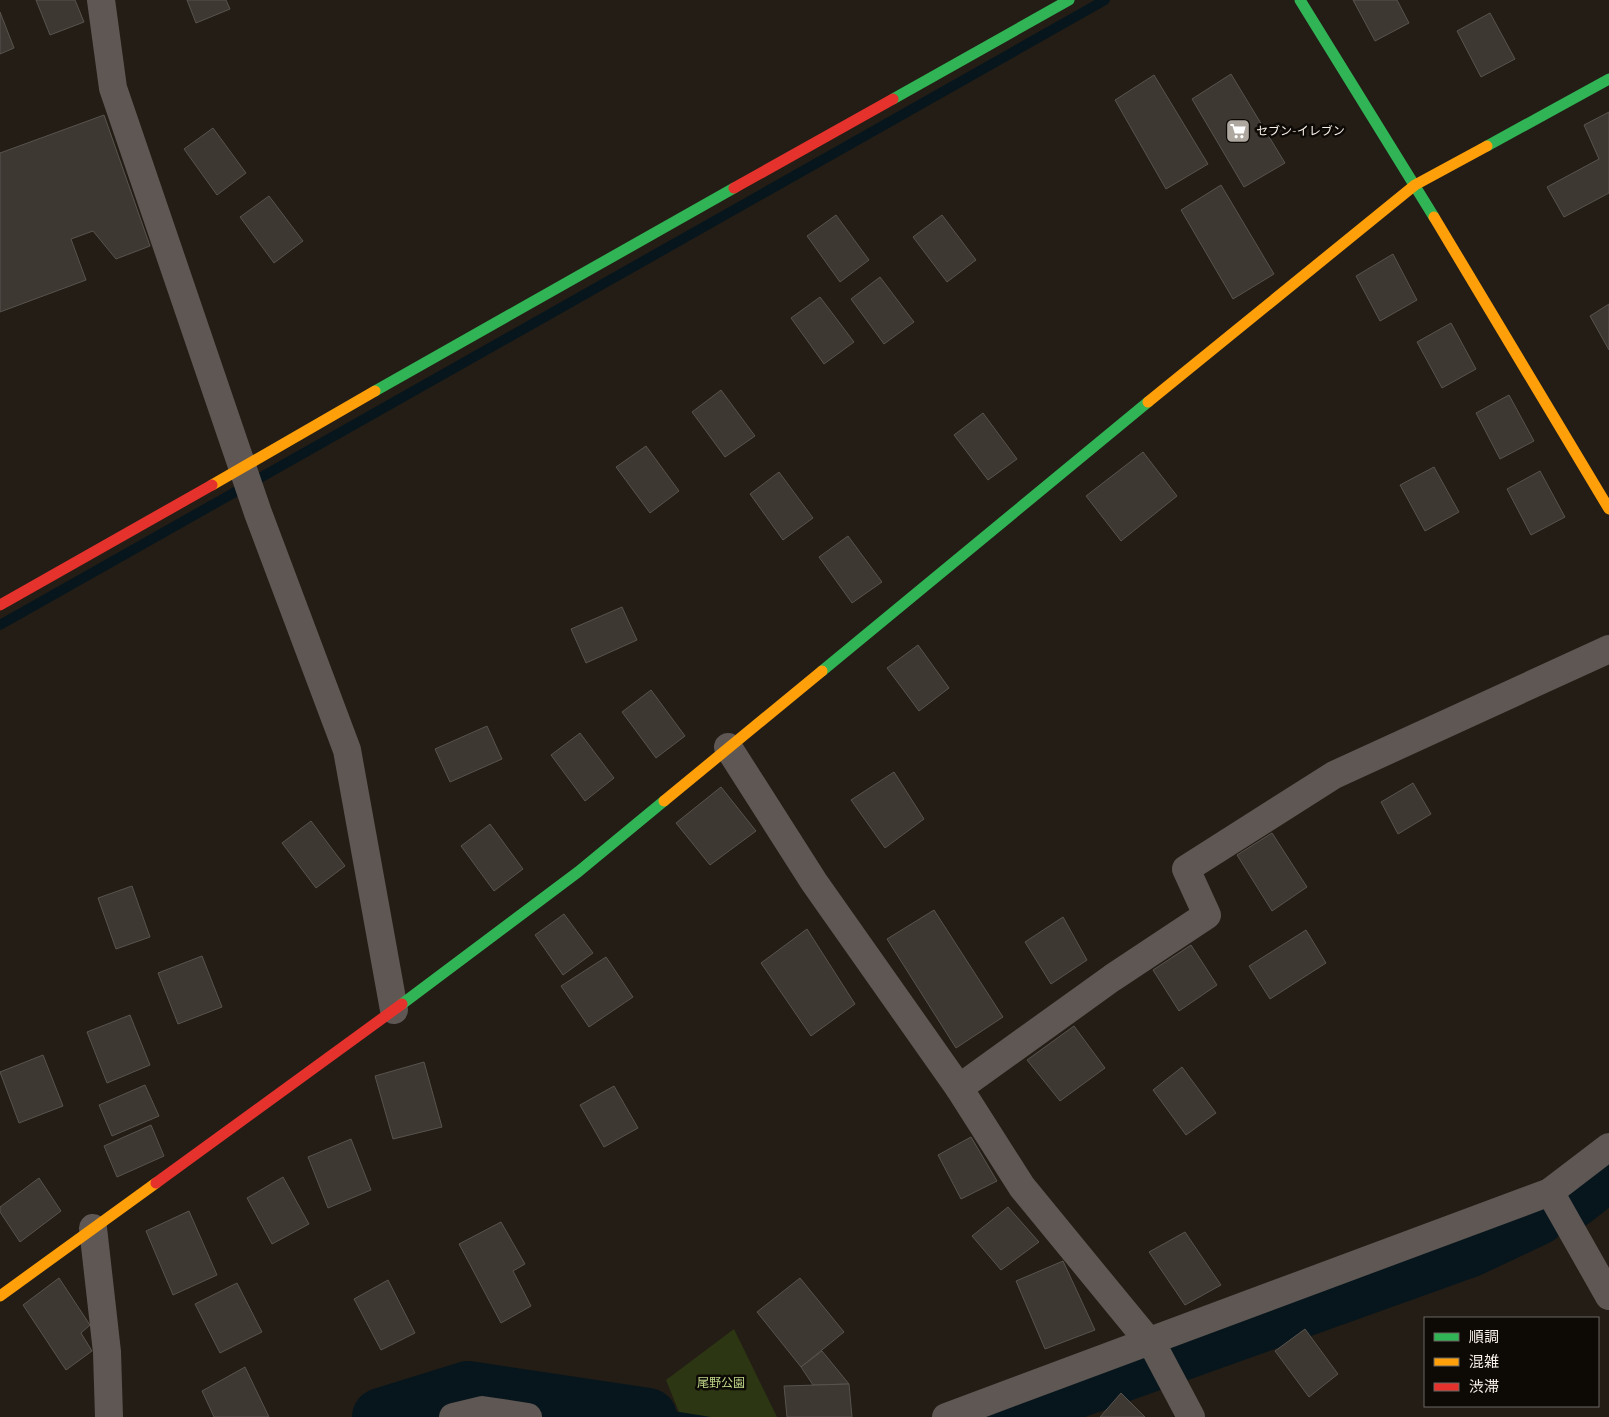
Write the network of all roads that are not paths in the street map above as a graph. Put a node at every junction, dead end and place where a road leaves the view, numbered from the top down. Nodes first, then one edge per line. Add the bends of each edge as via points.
1 (101, 0) edge
2 (1069, 0) edge
3 (1300, 0) edge
4 (1609, 79) edge
5 (1415, 186) junction
6 (244, 469) junction
7 (1609, 509) edge
8 (0, 605) edge
9 (1609, 648) edge
10 (728, 747) junction
11 (394, 1010) junction
12 (959, 1088) junction
13 (1609, 1147) edge
14 (1550, 1192) junction
15 (93, 1228) junction
16 (0, 1296) edge
17 (1609, 1296) edge
18 (1157, 1354) junction
19 (109, 1417) edge
20 (453, 1417) edge
21 (528, 1417) edge
22 (946, 1417) edge
23 (1191, 1417) edge

1 - 6 street via 113,88
2 - 6 street via 430,358
3 - 5 street
4 - 5 street
5 - 7 street
5 - 10 street
6 - 8 street
6 - 11 street via 347,750
9 - 12 street via 1334,776 1186,869 1208,915 1112,978
10 - 11 street via 578,872
10 - 12 street via 814,882
11 - 15 street
12 - 18 street via 1022,1187
13 - 14 street
14 - 17 street
14 - 18 street
15 - 16 street
15 - 19 street via 107,1352
18 - 22 street
18 - 23 street
20 - 21 street via 482,1410

